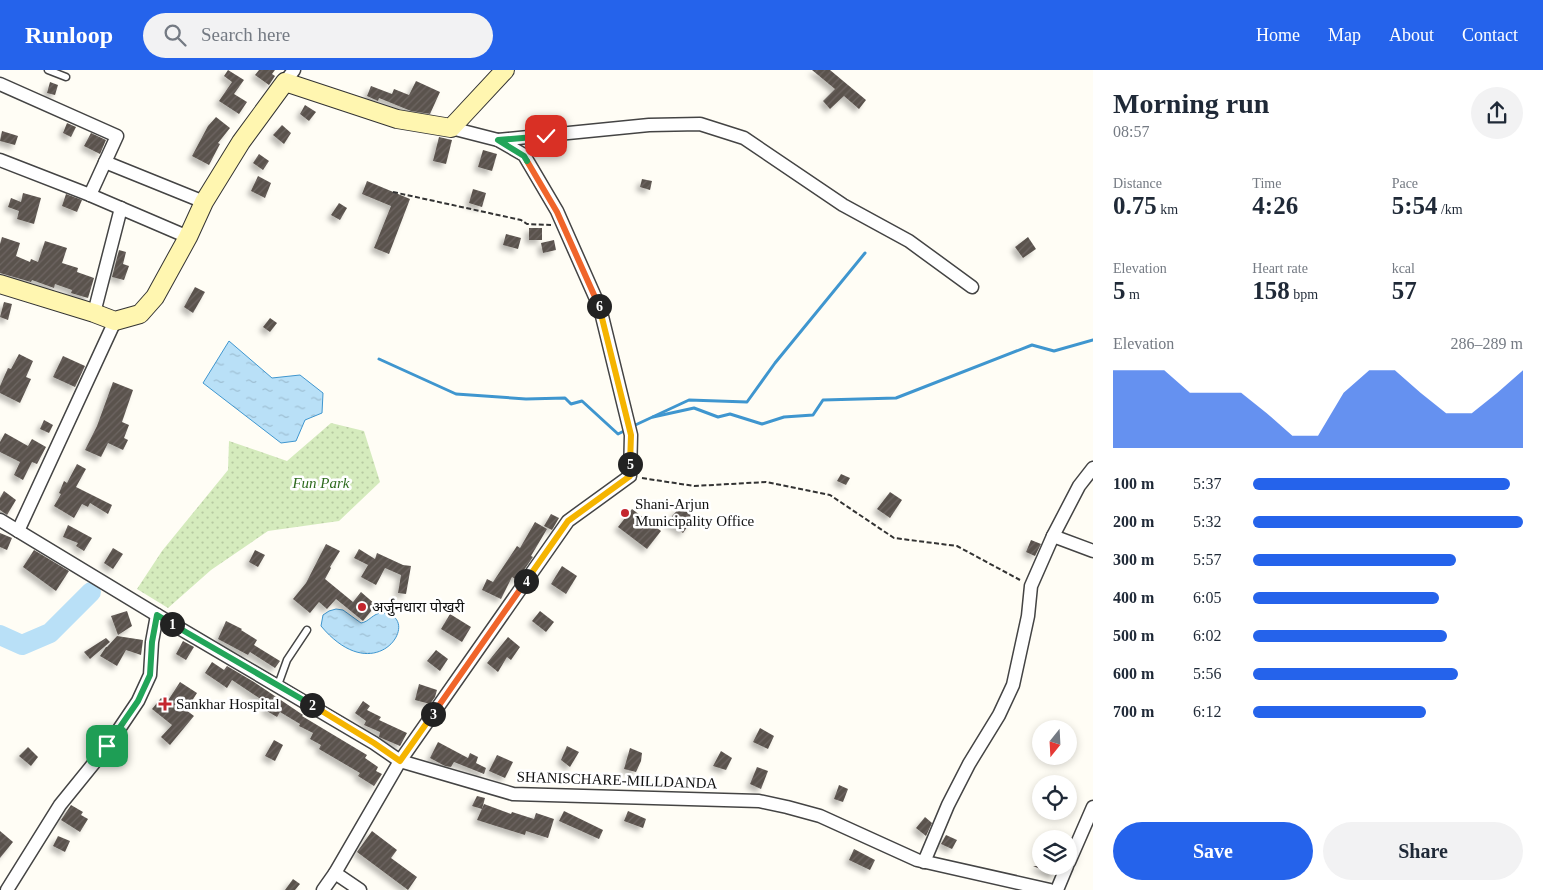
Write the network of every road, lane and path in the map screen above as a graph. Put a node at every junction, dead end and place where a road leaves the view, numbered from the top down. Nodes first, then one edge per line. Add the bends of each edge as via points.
1 (48, 70) edge
2 (505, 70) edge
3 (290, 76) edge
4 (66, 77) dead end
5 (0, 84) edge
6 (451, 128) junction
7 (498, 140) junction
8 (0, 160) edge
9 (105, 162) junction
10 (393, 192) dead end
11 (90, 194) junction
12 (204, 202) junction
13 (121, 208) junction
14 (564, 226) junction
15 (188, 236) junction
16 (0, 284) edge
17 (972, 287) dead end
18 (94, 313) junction
19 (115, 321) junction
20 (1093, 468) edge
21 (630, 476) junction
22 (0, 520) edge
23 (18, 531) junction
24 (1053, 536) junction
25 (1093, 551) edge
26 (1031, 586) junction
27 (157, 615) junction
28 (306, 630) dead end
29 (278, 685) junction
30 (400, 761) junction
31 (1093, 807) edge
32 (1077, 844) edge
33 (924, 862) junction
34 (335, 873) junction
35 (1063, 875) edge
36 (7, 890) edge
37 (323, 890) edge
38 (360, 890) edge
39 (1050, 890) edge
40 (1057, 890) edge

1 - 4 lane
2 - 6 street
3 - 6 street via 397,119
3 - 12 street
5 - 9 street via 117,136
6 - 7 street
7 - 14 street via 524,156
7 - 17 street via 648,125 700,124 744,138 844,204 909,241
8 - 11 street
9 - 11 street
9 - 12 street
10 - 14 path via 527,224
11 - 13 street
12 - 15 street
13 - 15 street
13 - 18 street
14 - 21 street via 600,308 631,435
15 - 19 street via 155,297 140,314
16 - 18 street
18 - 19 street
19 - 23 street
20 - 24 street via 1079,486
21 - 26 path via 694,486 766,482 830,495 894,538 957,546
21 - 30 street via 568,521
22 - 23 street, SHANISCHARE-MILLDANDA
23 - 27 street, SHANISCHARE-MILLDANDA
24 - 25 street
24 - 26 street
26 - 33 street via 1014,685 968,764
27 - 29 street, SHANISCHARE-MILLDANDA
27 - 36 street via 150,675 138,701 60,805
28 - 29 lane via 287,660
29 - 30 street, SHANISCHARE-MILLDANDA
30 - 33 street, SHANISCHARE-MILLDANDA via 513,794 759,801 820,816
30 - 34 street
31 - 32 street
33 - 39 street, SHANISCHARE-MILLDANDA
34 - 37 street
34 - 38 street
35 - 40 street

